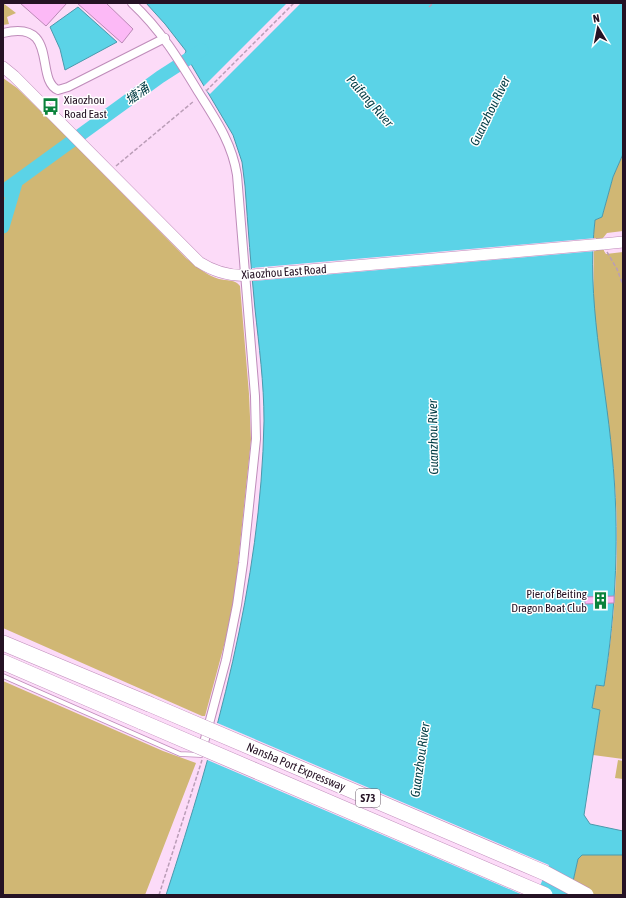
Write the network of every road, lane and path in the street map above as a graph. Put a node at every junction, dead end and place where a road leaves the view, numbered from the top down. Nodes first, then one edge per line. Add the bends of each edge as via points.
1 (132, 3) edge
2 (294, 3) edge
3 (433, 3) edge
4 (429, 7) dead end
5 (3, 33) edge
6 (165, 38) junction
7 (3, 67) edge
8 (204, 93) junction
9 (109, 172) junction
10 (623, 242) edge
11 (605, 248) junction
12 (248, 276) junction
13 (623, 285) edge
14 (3, 644) edge
15 (3, 662) edge
16 (3, 676) edge
17 (201, 755) junction
18 (159, 895) edge
19 (545, 895) edge
20 (586, 895) edge

1 - 6 street
2 - 8 path
3 - 4 path
5 - 6 street via 18,30 35,37 44,54 51,83 58,90
6 - 8 street via 183,67
7 - 9 main road, Xiaozhou East Road
8 - 9 path
8 - 12 street via 226,139 235,165
9 - 12 main road, Xiaozhou East Road via 199,262 222,273
10 - 11 main road, Xiaozhou East Road
11 - 12 main road, Xiaozhou East Road, bridge
11 - 13 path
12 - 17 street via 256,439 237,605 226,660
14 - 20 highway, Nansha Port Expressway / S73, bridge via 538,870
15 - 19 highway, Nansha Port Expressway / S73, bridge
16 - 17 lane via 180,754
17 - 18 path via 202,762

